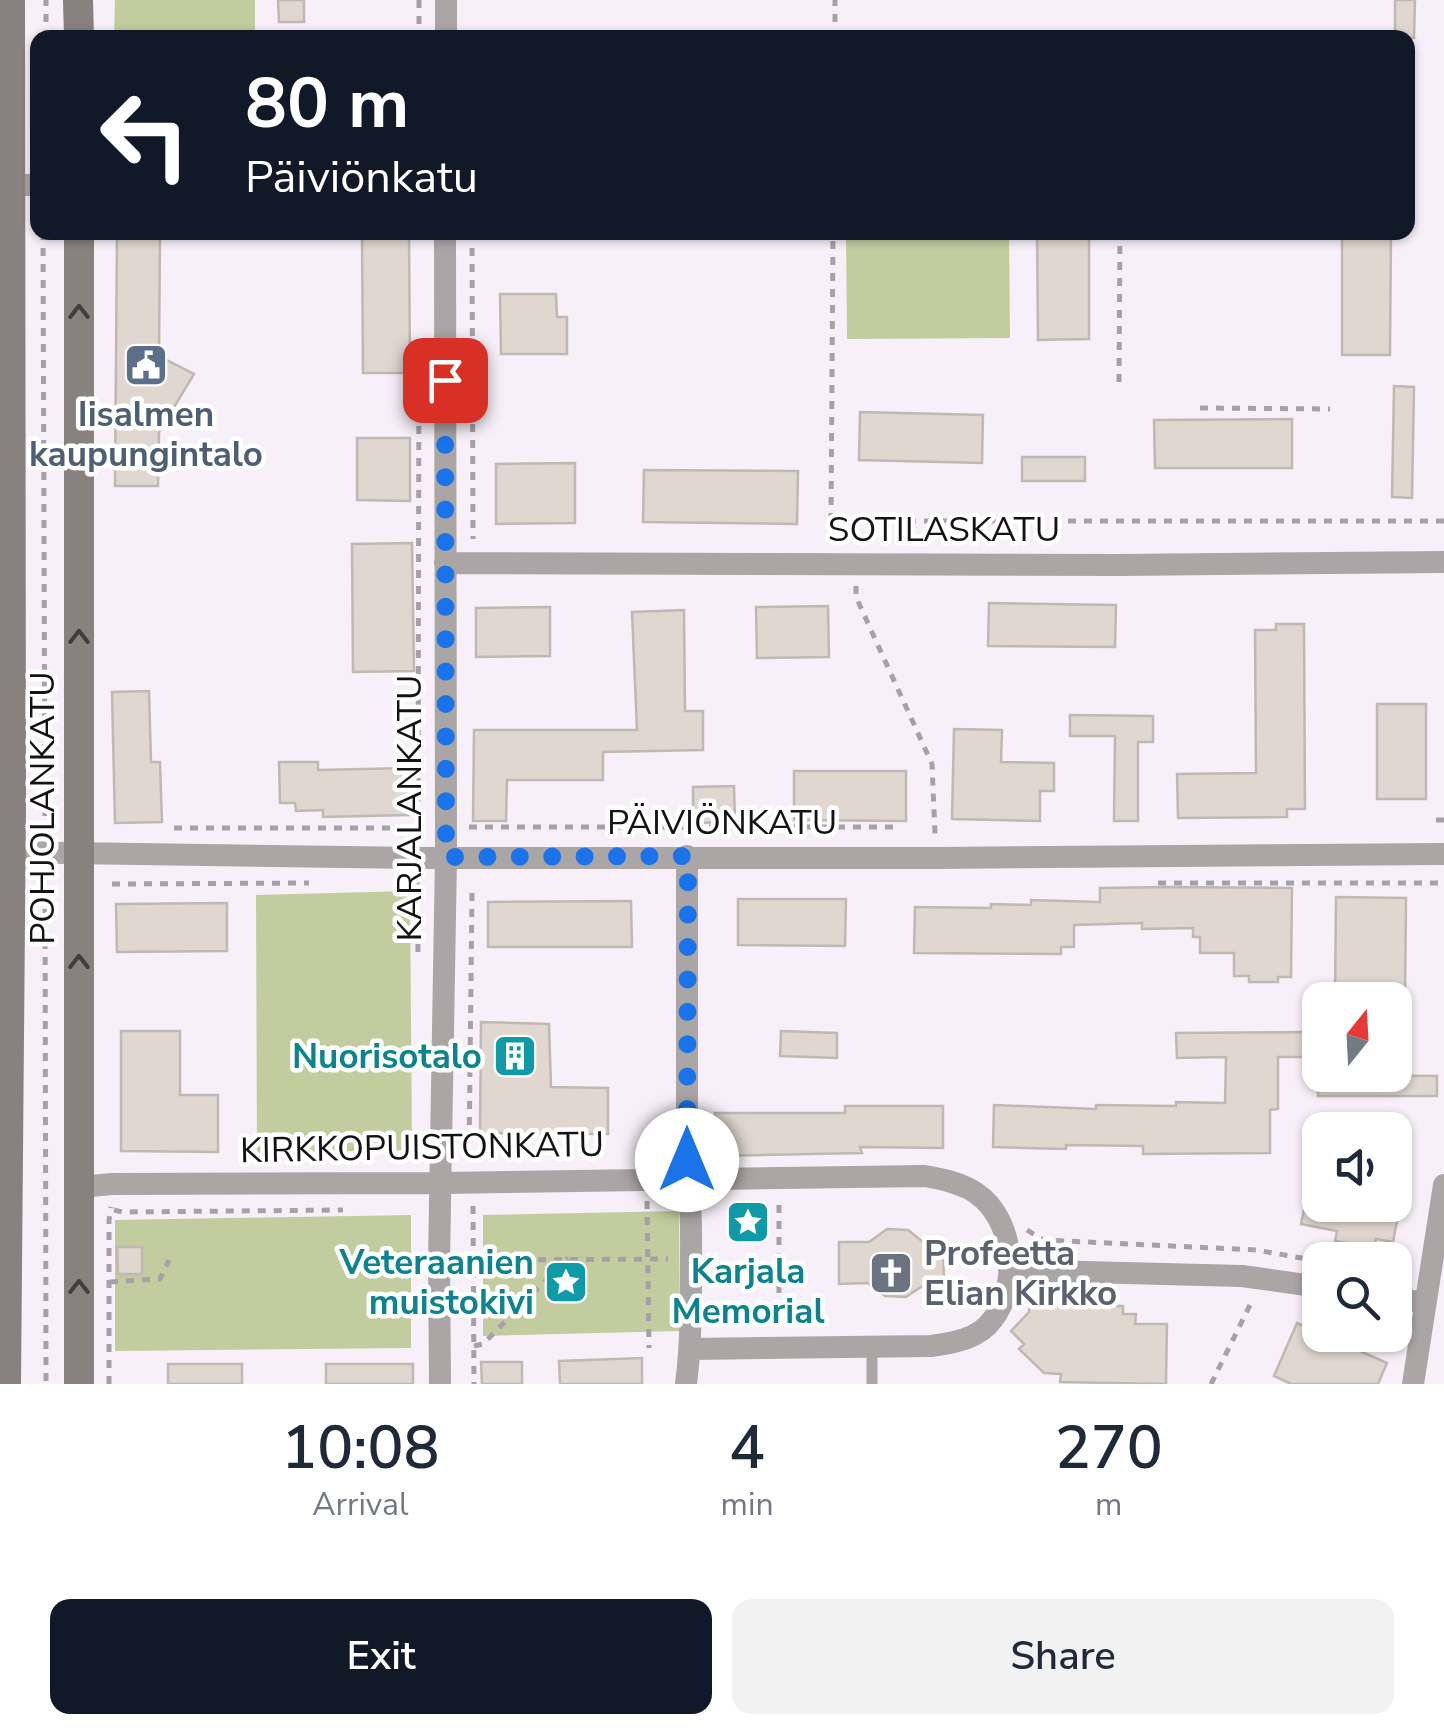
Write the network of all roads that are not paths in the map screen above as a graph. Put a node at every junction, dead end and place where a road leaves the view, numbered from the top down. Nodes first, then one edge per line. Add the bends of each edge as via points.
1 (10, 0) edge
2 (78, 0) edge
3 (446, 0) edge
4 (78, 30) edge
5 (446, 30) edge
6 (16, 185) edge
7 (79, 240) edge
8 (446, 240) edge
9 (1444, 562) edge
10 (444, 564) junction
11 (5, 852) edge
12 (79, 854) junction
13 (1444, 854) edge
14 (688, 856) junction
15 (446, 857) junction
16 (687, 1179) junction
17 (4, 1182) edge
18 (440, 1184) junction
19 (1444, 1186) edge
20 (78, 1187) junction
21 (1009, 1270) junction
22 (1302, 1284) edge
23 (1412, 1301) edge
24 (1425, 1303) junction
25 (872, 1347) junction
26 (690, 1349) junction
27 (6, 1384) edge
28 (79, 1384) edge
29 (440, 1384) edge
30 (686, 1384) edge
31 (872, 1384) edge
32 (1413, 1384) edge

1 - 6 main road, POHJOLANKATU
2 - 4 main road
3 - 5 street
6 - 11 main road, POHJOLANKATU
12 -> 7 main road, POHJOLANKATU
8 - 10 street, KARJALANKATU
9 - 10 street, SOTILASKATU
10 - 15 street, KARJALANKATU
11 - 12 street, PÄIVIÖNKATU
11 - 17 main road, POHJOLANKATU
12 - 15 street, PÄIVIÖNKATU
20 -> 12 main road, POHJOLANKATU
13 - 14 street, PÄIVIÖNKATU
14 - 15 street, PÄIVIÖNKATU
14 - 16 street
15 - 18 street, KARJALANKATU
16 - 18 street, KIRKKOPUISTONKATU
16 - 21 street, KIRKKOPUISTONKATU via 924,1176 962,1186 1003,1224
16 - 26 street
17 - 27 main road, POHJOLANKATU
18 - 20 street, KIRKKOPUISTONKATU
18 - 29 street, KARJALANKATU
19 - 24 street
28 -> 20 main road, POHJOLANKATU
21 - 22 street via 1242,1276
21 - 25 street, KIRKKOPUISTONKATU via 1004,1300 992,1322 975,1334 930,1346
23 - 24 street
24 - 32 street
25 - 26 street, KIRKKOPUISTONKATU
25 - 31 lane
26 - 30 street

